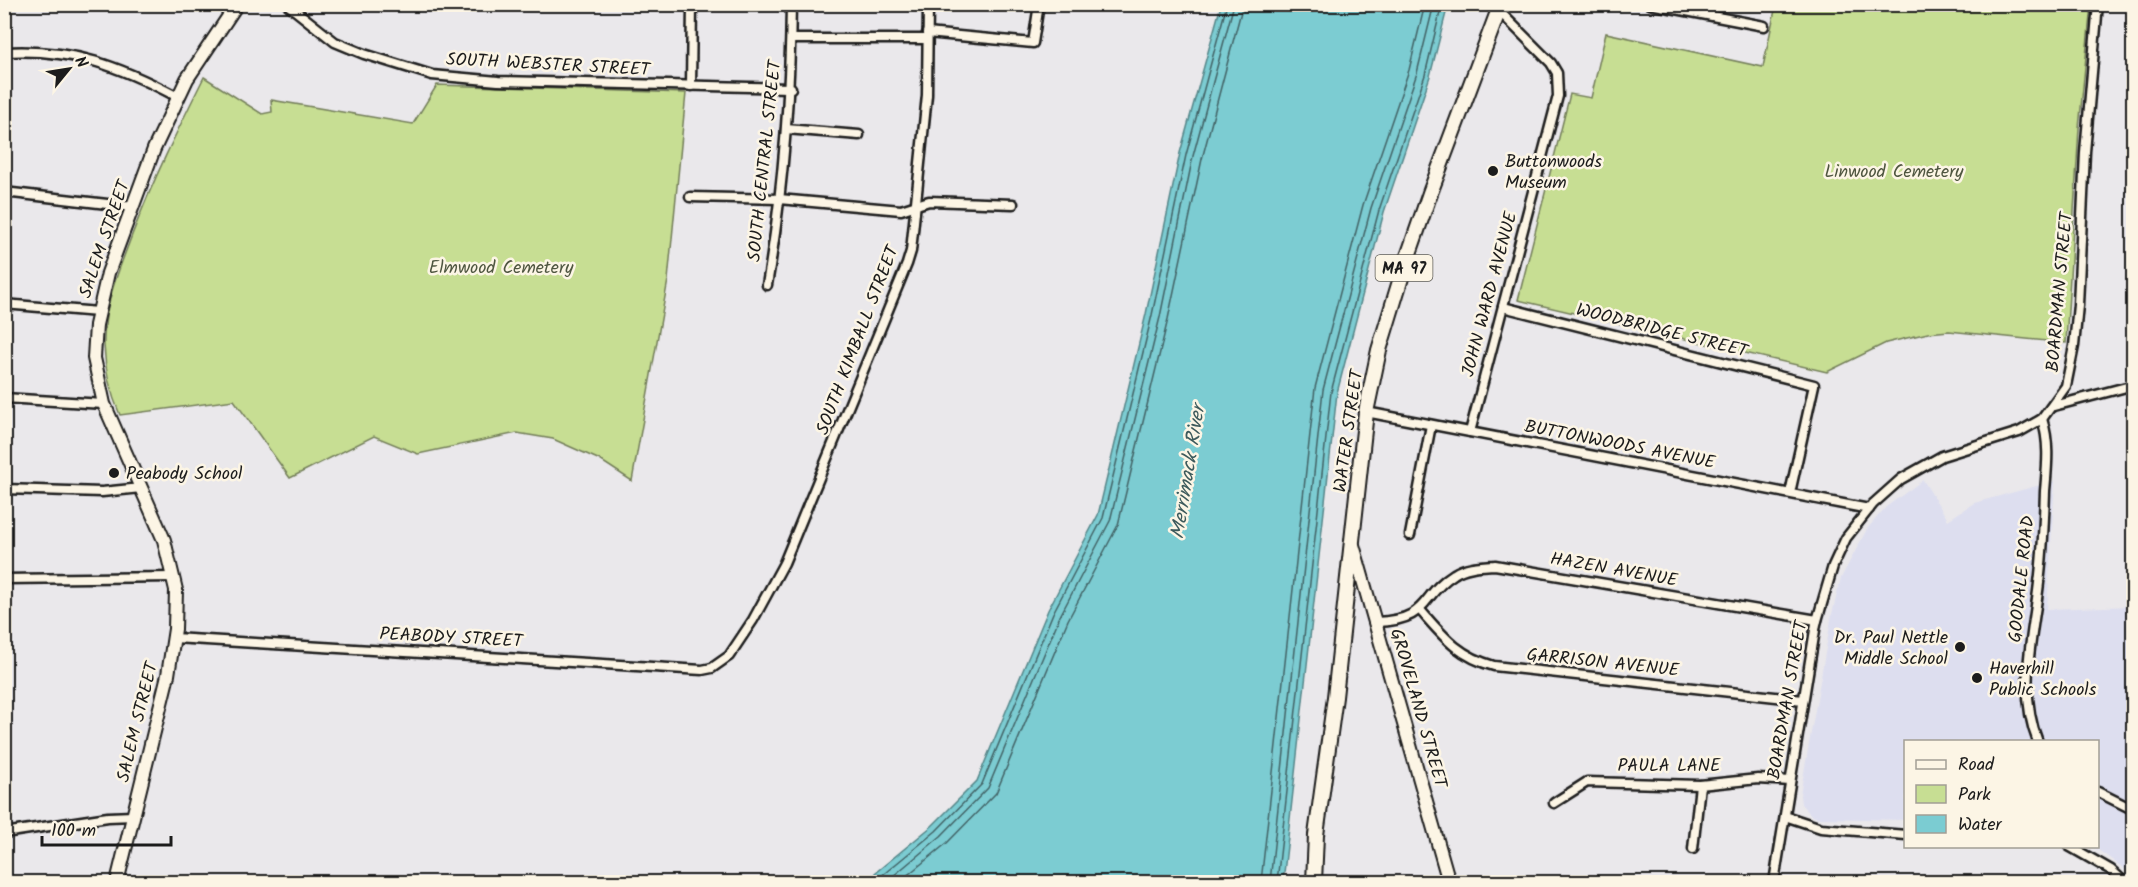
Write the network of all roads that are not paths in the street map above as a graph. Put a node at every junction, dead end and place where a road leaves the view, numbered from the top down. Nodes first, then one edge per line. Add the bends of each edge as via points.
1 (237, 4) edge
2 (287, 4) edge
3 (692, 4) edge
4 (791, 4) edge
5 (928, 4) edge
6 (1039, 4) edge
7 (1650, 4) edge
8 (2098, 4) edge
9 (1500, 8) edge
10 (1764, 26) dead end
11 (927, 36) junction
12 (791, 39) junction
13 (4, 52) edge
14 (691, 86) junction
15 (791, 88) junction
16 (178, 97) junction
17 (786, 129) junction
18 (859, 135) dead end
19 (4, 192) edge
20 (690, 197) dead end
21 (779, 198) junction
22 (1013, 204) dead end
23 (915, 205) junction
24 (133, 207) junction
25 (767, 285) dead end
26 (4, 304) edge
27 (1503, 307) junction
28 (98, 312) junction
29 (2133, 385) edge
30 (4, 398) edge
31 (104, 404) junction
32 (2054, 406) junction
33 (1366, 412) junction
34 (2042, 419) junction
35 (1431, 425) junction
36 (1470, 432) junction
37 (141, 488) junction
38 (4, 489) edge
39 (1790, 493) junction
40 (1869, 509) junction
41 (1410, 535) dead end
42 (1352, 544) junction
43 (174, 577) junction
44 (4, 579) edge
45 (1420, 610) junction
46 (1817, 620) junction
47 (1376, 622) junction
48 (174, 638) junction
49 (724, 661) joint
50 (1803, 700) junction
51 (2038, 740) edge
52 (1790, 781) junction
53 (1700, 785) junction
54 (2099, 793) edge
55 (1554, 803) dead end
56 (2133, 810) edge
57 (133, 816) junction
58 (1785, 816) junction
59 (4, 833) edge
60 (1904, 835) edge
61 (2072, 848) edge
62 (1693, 849) dead end
63 (117, 882) edge
64 (1314, 882) edge
65 (1449, 882) edge
66 (1774, 882) edge
67 (2124, 882) edge

1 - 16 main road, SALEM STREET
2 - 14 street, SOUTH WEBSTER STREET via 335,42 432,75 463,80
3 - 14 street
4 - 12 street, SOUTH CENTRAL STREET
5 - 11 street, SOUTH KIMBALL STREET
6 - 11 street via 1033,43
7 - 10 street
8 - 32 street, BOARDMAN STREET via 2074,346 2067,386
9 - 27 street, JOHN WARD AVENUE via 1544,54 1557,73 1558,82 1558,96
9 - 33 main road, WATER STREET / MA 97 via 1404,268 1379,350
11 - 12 street
11 - 23 street, SOUTH KIMBALL STREET via 927,95
12 - 15 street, SOUTH CENTRAL STREET
13 - 16 street via 86,57 135,74
14 - 15 street, SOUTH WEBSTER STREET
15 - 17 street, SOUTH CENTRAL STREET
16 - 24 main road, SALEM STREET
17 - 18 street
17 - 21 street, SOUTH CENTRAL STREET
19 - 24 street
20 - 21 street
21 - 23 street via 901,210
21 - 25 street, SOUTH CENTRAL STREET
22 - 23 street via 929,201
23 - 49 street, SOUTH KIMBALL STREET via 911,251 902,278 803,519 753,620
24 - 28 main road, SALEM STREET
26 - 28 street
27 - 36 street, JOHN WARD AVENUE
27 - 39 street, WOODBRIDGE STREET via 1814,385
28 - 31 main road, SALEM STREET via 94,358
29 - 32 street
30 - 31 street
31 - 37 main road, SALEM STREET
32 - 34 street, BOARDMAN STREET
33 - 35 street, BUTTONWOODS AVENUE
33 - 42 main road, WATER STREET / MA 97
34 - 40 street, BOARDMAN STREET via 2019,432 1916,469
34 - 51 street, GOODALE ROAD via 2048,447 2045,503 2026,686
35 - 36 street, BUTTONWOODS AVENUE
35 - 41 street
36 - 39 street, BUTTONWOODS AVENUE
37 - 38 street via 102,492
37 - 43 main road, SALEM STREET via 164,540
39 - 40 street, BUTTONWOODS AVENUE
40 - 46 street, BOARDMAN STREET via 1846,538 1837,557
42 - 47 main road, GROVELAND STREET
42 - 64 main road, WATER STREET / MA 97 via 1316,835
43 - 44 street
43 - 48 main road, SALEM STREET
45 - 46 street, HAZEN AVENUE via 1453,574 1495,565
45 - 47 street via 1393,621
45 - 50 street, GARRISON AVENUE via 1458,651 1494,666
46 - 50 street, BOARDMAN STREET
47 - 65 main road, GROVELAND STREET
48 - 49 street, PEABODY STREET via 702,670
48 - 57 main road, SALEM STREET
50 - 52 street, BOARDMAN STREET
52 - 53 street, PAULA LANE via 1758,779
52 - 58 street, BOARDMAN STREET
53 - 55 street, PAULA LANE via 1587,782
53 - 62 street
54 - 56 street
57 - 59 street
57 - 63 main road, SALEM STREET
58 - 60 street via 1821,828
58 - 66 street, BOARDMAN STREET
61 - 67 street

